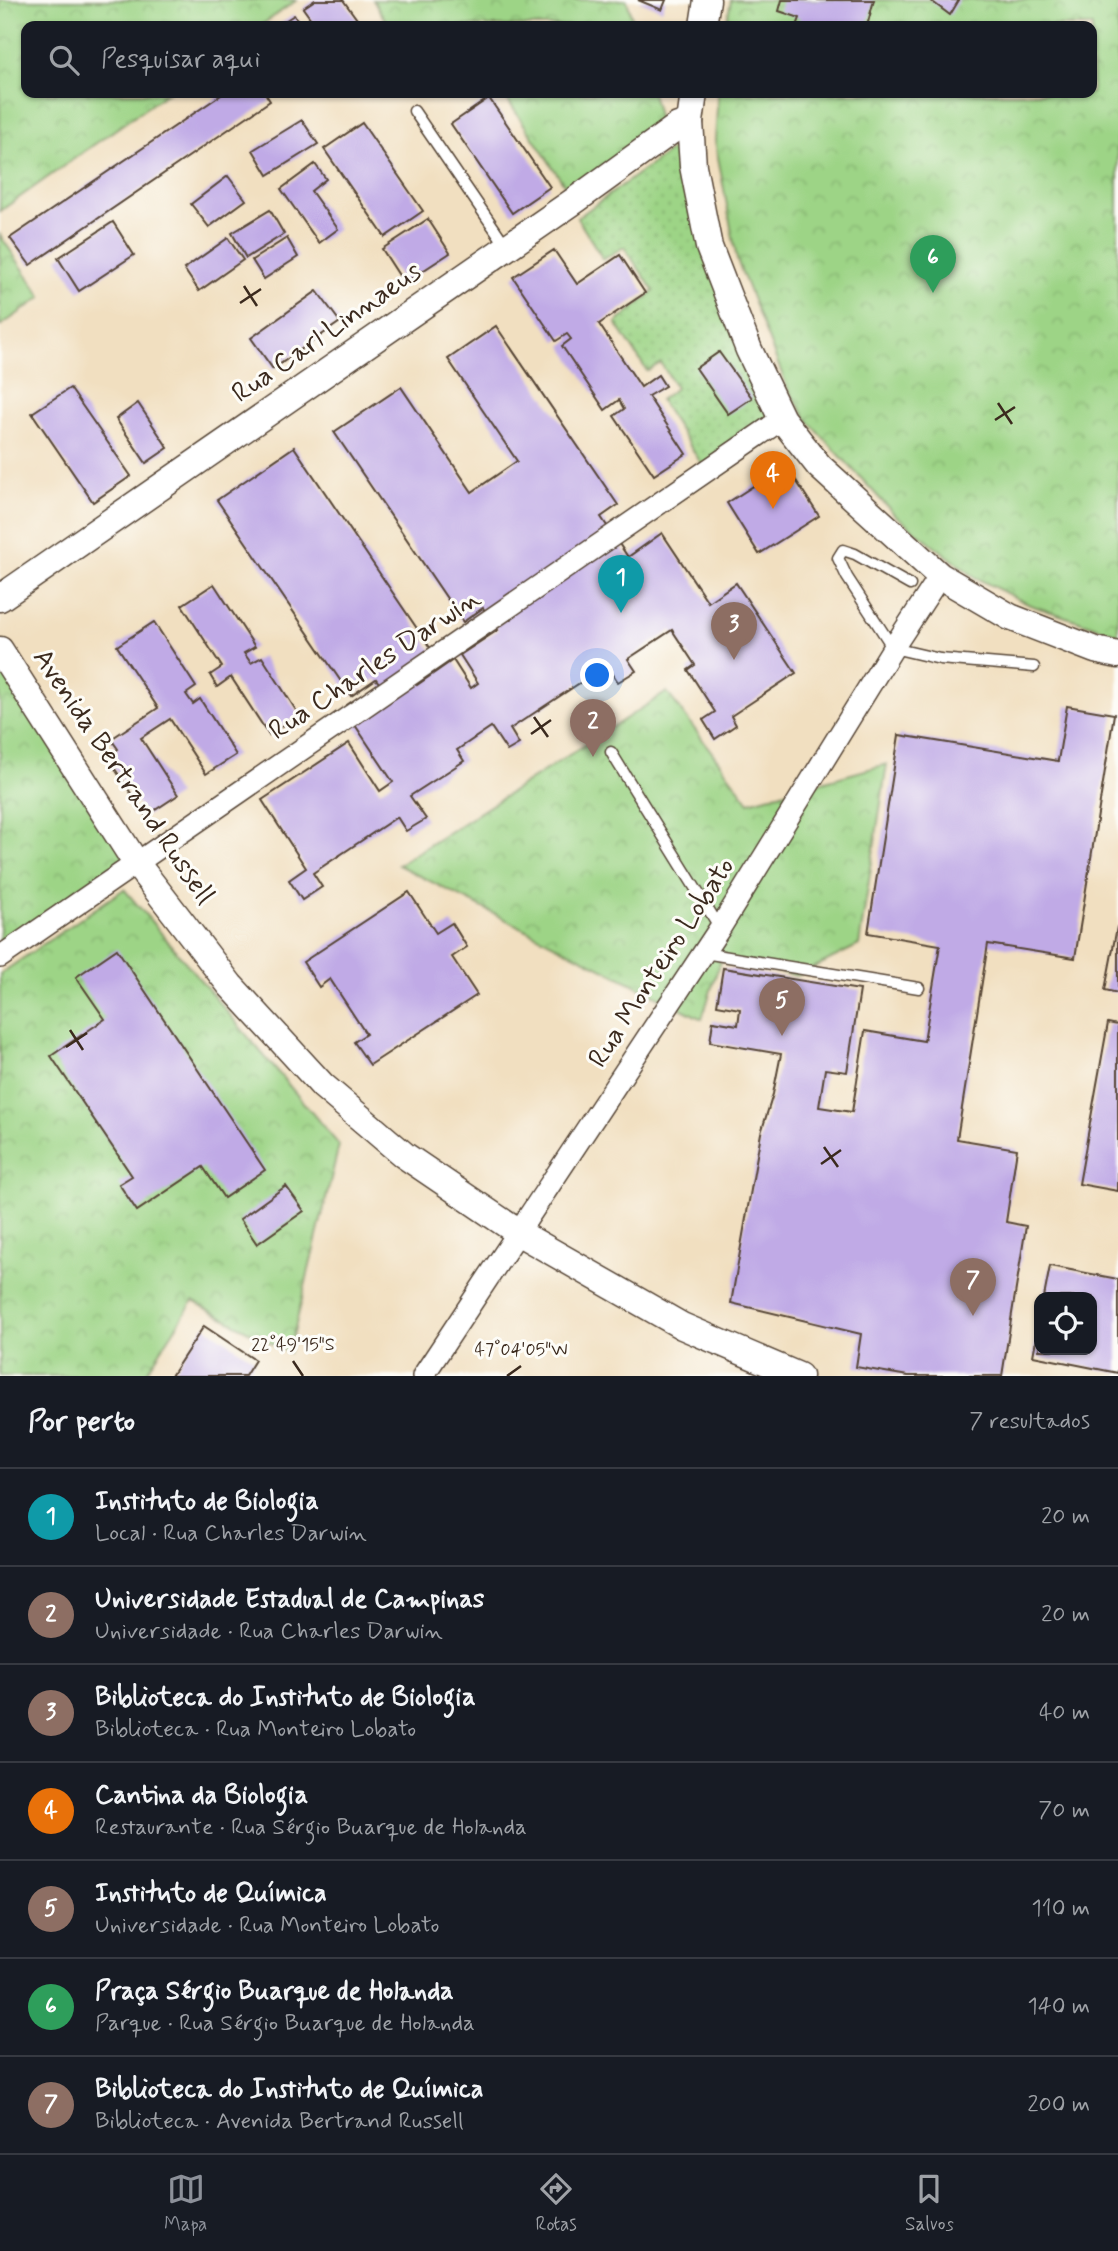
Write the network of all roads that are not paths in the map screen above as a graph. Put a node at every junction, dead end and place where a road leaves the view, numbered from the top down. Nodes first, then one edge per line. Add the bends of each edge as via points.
1 (707, 0) edge
2 (704, 21) edge
3 (693, 98) edge
4 (414, 111) dead end
5 (690, 122) junction
6 (507, 247) junction
7 (782, 419) junction
8 (940, 576) junction
9 (910, 585) dead end
10 (0, 598) edge
11 (893, 648) junction
12 (0, 650) edge
13 (1118, 655) edge
14 (1034, 667) dead end
15 (611, 752) dead end
16 (136, 863) junction
17 (720, 928) junction
18 (704, 953) junction
19 (0, 957) edge
20 (919, 988) dead end
21 (519, 1233) junction
22 (423, 1376) edge
23 (799, 1376) edge

1 - 2 street
3 - 5 street
4 - 6 lane
5 - 6 street, Rua Carl Linnaeus via 678,125
5 - 7 street via 693,166 709,247
6 - 10 street, Rua Carl Linnaeus
7 - 8 street via 819,467
7 - 16 street, Rua Charles Darwin
8 - 11 street, Rua Monteiro Lobato
8 - 13 street via 1010,617
9 - 11 lane via 855,554 843,550 838,558
11 - 14 lane via 940,659
11 - 17 street, Rua Monteiro Lobato
12 - 16 street, Avenida Bertrand Russell
15 - 17 lane
16 - 19 street, Rua Charles Darwin
16 - 21 street, Avenida Bertrand Russell via 230,985 323,1086 404,1155
17 - 18 street, Rua Monteiro Lobato
18 - 20 lane
18 - 21 street, Rua Monteiro Lobato
21 - 22 street, Rua Monteiro Lobato
21 - 23 street, Avenida Bertrand Russell via 682,1326

